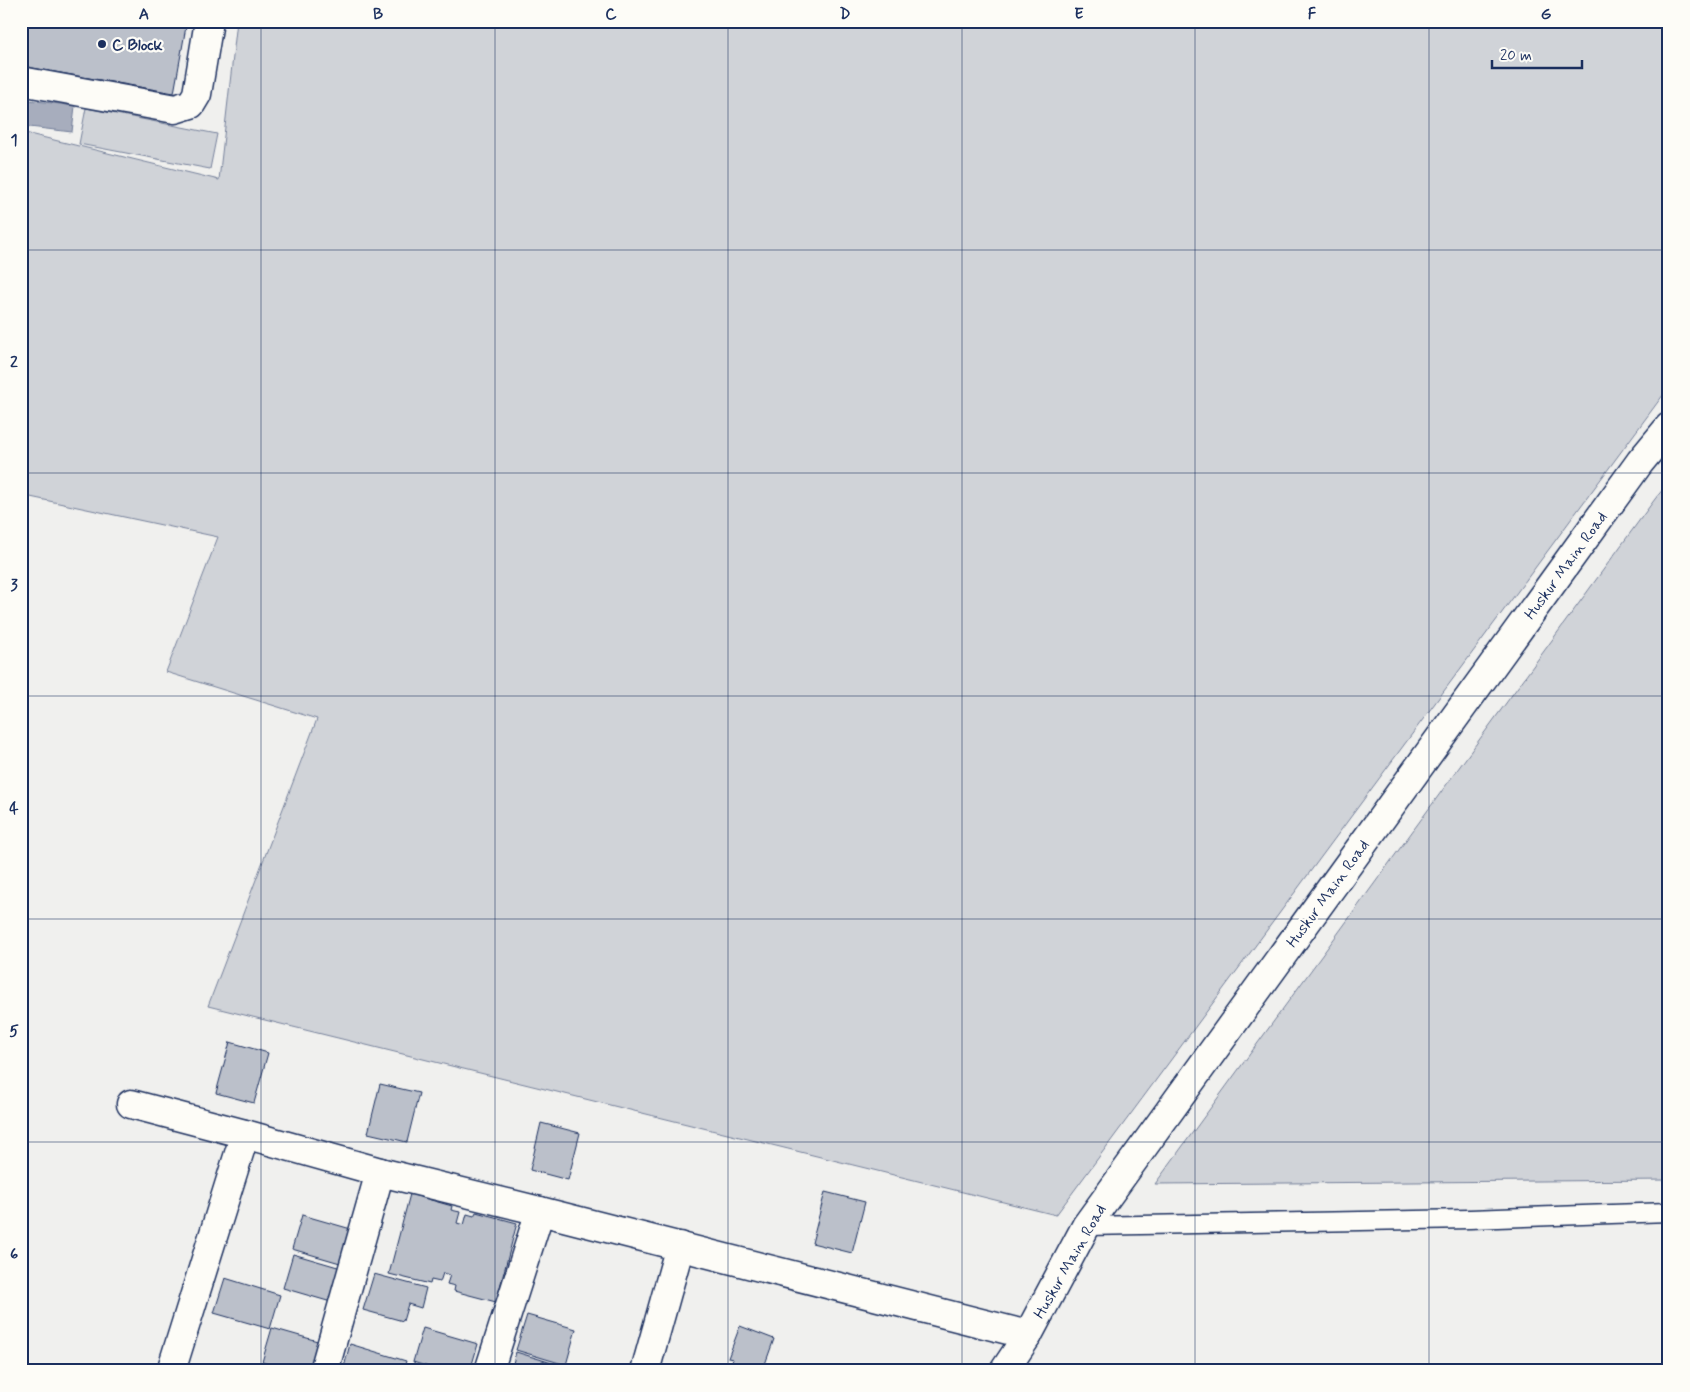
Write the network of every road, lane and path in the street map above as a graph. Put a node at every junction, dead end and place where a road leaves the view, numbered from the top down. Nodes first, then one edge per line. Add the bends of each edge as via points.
1 (209, 21) edge
2 (21, 81) edge
3 (1669, 427) edge
4 (130, 1104) dead end
5 (245, 1134) junction
6 (380, 1172) junction
7 (540, 1211) junction
8 (1669, 1212) edge
9 (1086, 1226) junction
10 (680, 1246) junction
11 (1028, 1335) junction
12 (171, 1371) edge
13 (324, 1371) edge
14 (489, 1371) edge
15 (645, 1371) edge
16 (1004, 1371) edge

1 - 2 street via 197,94 191,104 175,110
3 - 9 street, Huskur Main Road via 1634,470
4 - 5 street
5 - 6 street
5 - 12 street
6 - 7 street
6 - 13 street
7 - 10 street
7 - 14 street
8 - 9 lane
9 - 11 street, Huskur Main Road
10 - 11 street
10 - 15 street
11 - 16 street, Huskur Main Road

